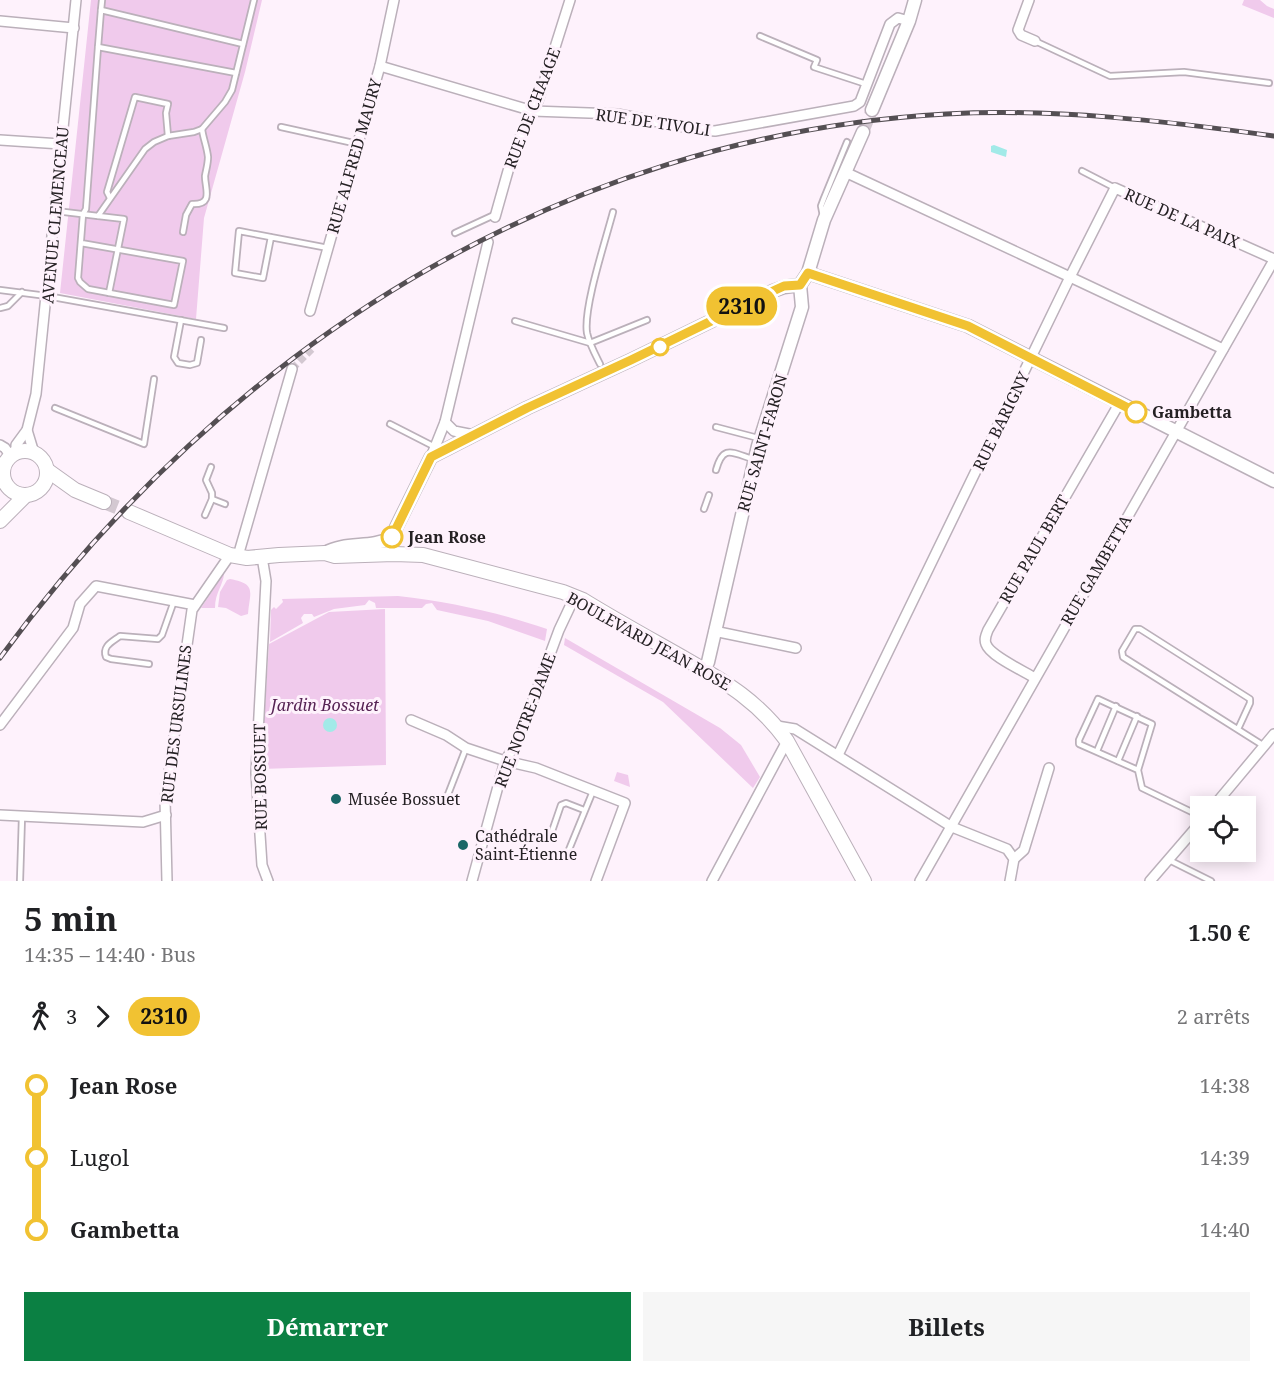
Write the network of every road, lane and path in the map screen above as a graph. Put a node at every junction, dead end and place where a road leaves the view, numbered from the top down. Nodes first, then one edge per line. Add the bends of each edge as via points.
1 (76, 0) edge
2 (102, 0) edge
3 (254, 0) edge
4 (394, 0) edge
5 (570, 0) edge
6 (915, 0) edge
7 (1029, 0) edge
8 (101, 10) junction
9 (0, 21) edge
10 (909, 21) junction
11 (74, 28) junction
12 (760, 36) dead end
13 (1035, 41) joint
14 (243, 44) junction
15 (98, 47) junction
16 (380, 66) junction
17 (236, 73) junction
18 (1269, 83) dead end
19 (866, 84) junction
20 (872, 110) tunnel mouth
21 (533, 111) junction
22 (281, 127) dead end
23 (202, 129) junction
24 (862, 132) tunnel mouth
25 (168, 136) junction
26 (0, 140) edge
27 (847, 142) dead end
28 (61, 144) junction
29 (358, 144) junction
30 (1082, 171) dead end
31 (845, 172) junction
32 (1115, 188) junction
33 (110, 198) junction
34 (55, 211) junction
35 (613, 212) dead end
36 (83, 214) junction
37 (98, 216) junction
38 (495, 216) joint
39 (824, 220) junction
40 (183, 232) dead end
41 (455, 233) dead end
42 (271, 237) junction
43 (488, 242) dead end
44 (81, 243) junction
45 (328, 248) junction
46 (117, 249) junction
47 (1274, 260) edge
48 (808, 273) junction
49 (1070, 277) junction
50 (800, 285) junction
51 (0, 290) edge
52 (22, 292) junction
53 (109, 293) junction
54 (47, 296) junction
55 (0, 308) edge
56 (310, 311) dead end
57 (181, 320) junction
58 (647, 320) dead end
59 (515, 321) dead end
60 (224, 328) dead end
61 (201, 340) dead end
62 (590, 343) junction
63 (1223, 349) junction
64 (1032, 358) junction
65 (600, 364) dead end
66 (292, 369) tunnel mouth
67 (154, 379) dead end
68 (1119, 404) junction
69 (55, 408) dead end
70 (445, 422) junction
71 (390, 424) dead end
72 (716, 427) dead end
73 (27, 430) junction
74 (1176, 431) junction
75 (474, 435) junction
76 (760, 439) junction
77 (433, 452) junction
78 (34, 453) junction
79 (755, 459) junction
80 (6, 461) edge
81 (211, 467) dead end
82 (47, 470) junction
83 (716, 470) dead end
84 (1274, 481) edge
85 (75, 490) junction
86 (31, 494) junction
87 (709, 495) dead end
88 (212, 499) junction
89 (104, 502) tunnel mouth
90 (225, 504) dead end
91 (704, 509) dead end
92 (129, 512) tunnel mouth
93 (206, 515) dead end
94 (0, 521) edge
95 (325, 553) junction
96 (234, 556) junction
97 (262, 557) junction
98 (575, 596) junction
99 (174, 601) junction
100 (195, 605) junction
101 (714, 631) junction
102 (796, 648) dead end
103 (149, 664) dead end
104 (704, 670) junction
105 (1035, 678) junction
106 (1116, 706) junction
107 (1137, 716) junction
108 (411, 720) dead end
109 (0, 725) edge
110 (777, 726) junction
111 (1238, 729) junction
112 (1274, 734) edge
113 (787, 741) junction
114 (1264, 746) junction
115 (466, 748) junction
116 (1097, 751) junction
117 (838, 755) junction
118 (1118, 760) junction
119 (505, 761) junction
120 (1049, 768) dead end
121 (1138, 770) junction
122 (593, 790) junction
123 (1222, 796) edge
124 (447, 797) dead end
125 (584, 810) junction
126 (1190, 811) edge
127 (0, 815) edge
128 (166, 815) junction
129 (22, 816) junction
130 (952, 827) junction
131 (1190, 835) edge
132 (549, 840) dead end
133 (568, 852) dead end
134 (1014, 859) junction
135 (1169, 860) junction
136 (20, 881) edge
137 (167, 881) edge
138 (268, 881) edge
139 (472, 881) edge
140 (596, 881) edge
141 (712, 881) edge
142 (864, 881) edge
143 (920, 881) edge
144 (1010, 881) edge
145 (1150, 881) edge
146 (1211, 881) edge

1 - 11 street, AVENUE CLEMENCEAU
2 - 8 lane
3 - 14 lane
4 - 16 street, RUE ALFRED MAURY
5 - 21 street, RUE DE CHAAGE
6 - 10 street
7 - 13 street via 1018,30
8 - 14 lane
8 - 15 lane
9 - 11 street
10 - 19 street, RUE DE TIVOLI via 892,21
10 - 20 street
11 - 28 street, AVENUE CLEMENCEAU
12 - 19 lane via 817,60 814,67
13 - 18 lane via 1110,76 1184,72
14 - 17 lane
15 - 17 lane
15 - 36 lane
16 - 21 street, RUE DE TIVOLI
16 - 29 street, RUE ALFRED MAURY
17 - 23 lane via 232,90
19 - 21 street, RUE DE TIVOLI via 860,102 849,108 715,131 617,114
21 - 38 street, RUE DE CHAAGE via 527,118
22 - 29 lane
23 - 25 lane
23 - 40 lane via 208,157 207,194 205,201 192,204
24 - 31 street
25 - 33 lane via 145,149
25 - 33 lane via 168,104 135,97 107,192
26 - 28 street
27 - 39 lane via 821,206
28 - 34 street, AVENUE CLEMENCEAU
29 - 45 street, RUE ALFRED MAURY
30 - 32 lane
31 - 39 street
31 - 49 street
32 - 47 street, RUE DE LA PAIX
32 - 49 street, RUE DE LA PAIX
33 - 37 lane
34 - 36 lane
34 - 54 street, AVENUE CLEMENCEAU
35 - 62 lane via 588,314
36 - 37 lane
36 - 44 lane
37 - 46 lane via 124,219
38 - 41 lane
39 - 48 street
42 - 42 lane via 238,231 235,273 263,278
42 - 45 lane
43 - 70 street
44 - 46 lane
44 - 53 lane via 80,282 88,289
45 - 56 street, RUE ALFRED MAURY
46 - 53 lane
46 - 53 lane via 183,261 174,305
47 - 63 street, RUE GAMBETTA
48 - 50 street
48 - 64 street via 950,319
49 - 63 street
49 - 64 street, RUE BARIGNY
50 - 75 street via 773,291
50 - 76 street, RUE SAINT-FARON via 802,308
51 - 52 lane
52 - 54 lane
52 - 55 lane via 8,306
54 - 57 lane
54 - 73 street, AVENUE CLEMENCEAU via 36,394
57 - 60 lane
57 - 61 lane via 174,357 178,363 197,363
58 - 62 lane
59 - 62 lane
62 - 65 lane
63 - 74 street, RUE GAMBETTA
64 - 68 street
64 - 117 street, RUE BARIGNY
66 - 96 street
67 - 69 lane via 144,444
68 - 74 street
68 - 105 street, RUE PAUL BERT via 987,630 986,646 994,654
70 - 75 street via 454,431
70 - 77 street
71 - 77 lane
72 - 76 lane
73 - 78 street
73 - 80 street, AVENUE CLEMENCEAU
74 - 84 street
74 - 105 street, RUE GAMBETTA
75 - 77 street
76 - 79 street, RUE SAINT-FARON
77 - 95 street via 392,538 380,544 336,547
78 - 80 main road via 26,452
78 - 82 main road
79 - 83 lane via 730,452 720,456
79 - 101 street, RUE SAINT-FARON
80 - 86 main road via 9,489
81 - 88 lane via 206,480
82 - 85 main road
82 - 86 main road via 45,483
85 - 86 main road
85 - 89 main road
86 - 94 main road
87 - 91 lane
88 - 90 lane
88 - 93 lane
92 - 96 main road, BOULEVARD JEAN ROSE
95 - 97 main road, BOULEVARD JEAN ROSE
95 - 98 main road, BOULEVARD JEAN ROSE via 442,558
96 - 97 main road, BOULEVARD JEAN ROSE
96 - 100 street
97 - 138 street, RUE BOSSUET via 266,581 256,774 262,865
98 - 104 main road, BOULEVARD JEAN ROSE
98 - 119 street, RUE NOTRE-DAME via 519,738
99 - 100 street
99 - 103 lane via 158,639 120,636 106,646 106,657
99 - 109 street via 96,586 81,604 73,628
100 - 128 street, RUE DES URSULINES via 174,725
101 - 102 street
101 - 104 street, RUE SAINT-FARON
104 - 110 main road, BOULEVARD JEAN ROSE via 751,700
105 - 130 street, RUE GAMBETTA
106 - 107 lane
106 - 116 lane
106 - 116 lane via 1098,699 1088,720 1079,744
107 - 118 lane
107 - 121 lane via 1153,727
108 - 115 street
110 - 113 main road, BOULEVARD JEAN ROSE
110 - 117 street via 795,729
111 - 111 lane via 1123,657 1122,651 1135,629 1250,699
111 - 114 lane
112 - 114 street
113 - 141 street
113 - 142 main road, BOULEVARD JEAN ROSE
114 - 123 street
115 - 119 street
115 - 124 lane
116 - 118 lane
117 - 130 street
118 - 121 lane
119 - 122 street via 536,768
119 - 139 street, RUE NOTRE-DAME
120 - 134 street via 1024,850
121 - 126 lane via 1142,788
122 - 125 lane
122 - 140 street via 626,803
125 - 132 lane via 566,803 561,805
125 - 133 lane
127 - 129 street
128 - 129 street via 143,822
128 - 137 street, RUE DES URSULINES
129 - 136 lane
130 - 134 street via 1007,849
130 - 143 street, RUE GAMBETTA
131 - 135 street
134 - 144 street
135 - 145 street
135 - 146 lane

